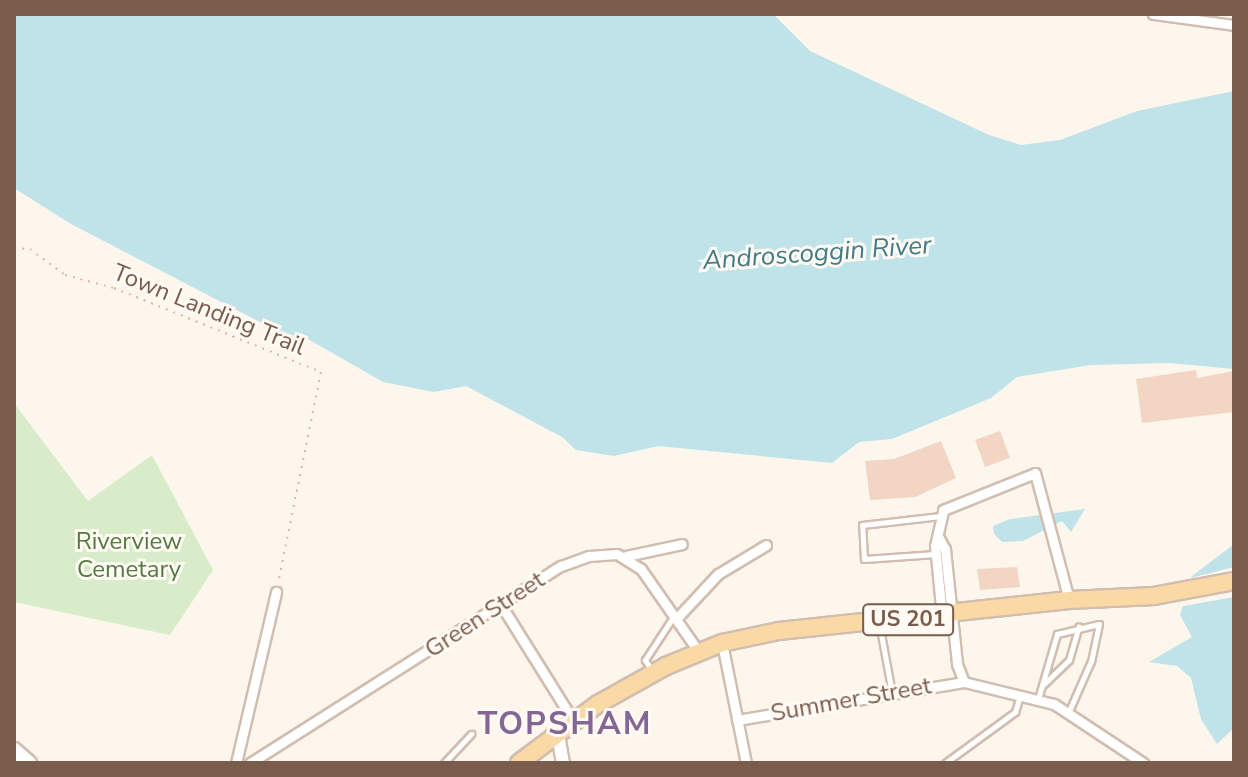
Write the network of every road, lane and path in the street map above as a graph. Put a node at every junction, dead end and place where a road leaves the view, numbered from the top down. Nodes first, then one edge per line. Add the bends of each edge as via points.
1 (1153, 14) edge
2 (1234, 25) edge
3 (14, 248) edge
4 (940, 516) junction
5 (938, 536) junction
6 (682, 544) dead end
7 (766, 545) dead end
8 (936, 554) junction
9 (626, 556) junction
10 (1234, 581) edge
11 (276, 592) joint
12 (1069, 600) junction
13 (501, 605) junction
14 (947, 617) junction
15 (675, 618) junction
16 (879, 622) junction
17 (1079, 626) junction
18 (722, 643) junction
19 (699, 652) junction
20 (654, 672) junction
21 (964, 682) junction
22 (1043, 684) junction
23 (892, 693) junction
24 (1020, 695) junction
25 (1038, 699) junction
26 (1069, 711) junction
27 (737, 720) junction
28 (574, 722) junction
29 (471, 734) dead end
30 (558, 735) junction
31 (14, 750) edge
32 (29, 763) edge
33 (236, 763) edge
34 (250, 763) edge
35 (444, 763) edge
36 (519, 763) edge
37 (563, 763) edge
38 (746, 763) edge
39 (945, 763) edge
40 (1143, 763) edge

1 - 2 street
3 - 11 path, Town Landing Trail via 30,249 65,275 114,288 321,372
4 - 5 street
4 - 8 lane via 862,525 864,559
4 - 12 street via 954,503 1035,473
5 - 8 street
5 - 14 street via 945,549
6 - 9 street, Green Street
7 - 15 street via 718,574
8 - 14 street
9 - 13 street, Green Street via 589,556 561,566
9 - 15 street
10 - 12 main road, US 201 via 1120,600
11 - 33 street
12 - 14 main road, US 201
13 - 28 street
13 - 34 street, Green Street
14 - 16 main road, US 201
14 - 21 street, Summer Street
15 - 19 street
15 - 20 lane via 645,660
16 - 18 main road, US 201 via 779,631
16 - 23 lane
17 - 22 lane via 1069,660
17 - 22 lane via 1057,634
17 - 26 lane via 1092,623 1101,631
18 - 19 main road, US 201
18 - 27 street, Summer Street
19 - 20 main road, US 201
20 - 28 main road, US 201
21 - 23 street, Summer Street
21 - 24 street, Summer Street
22 - 25 lane
23 - 27 street, Summer Street
24 - 25 street, Summer Street
24 - 39 lane via 1015,712
25 - 26 street, Summer Street
26 - 40 street, Summer Street
27 - 38 street, Summer Street
28 - 30 main road, US 201
29 - 35 lane
30 - 36 main road, US 201
30 - 37 street
31 - 32 main road

